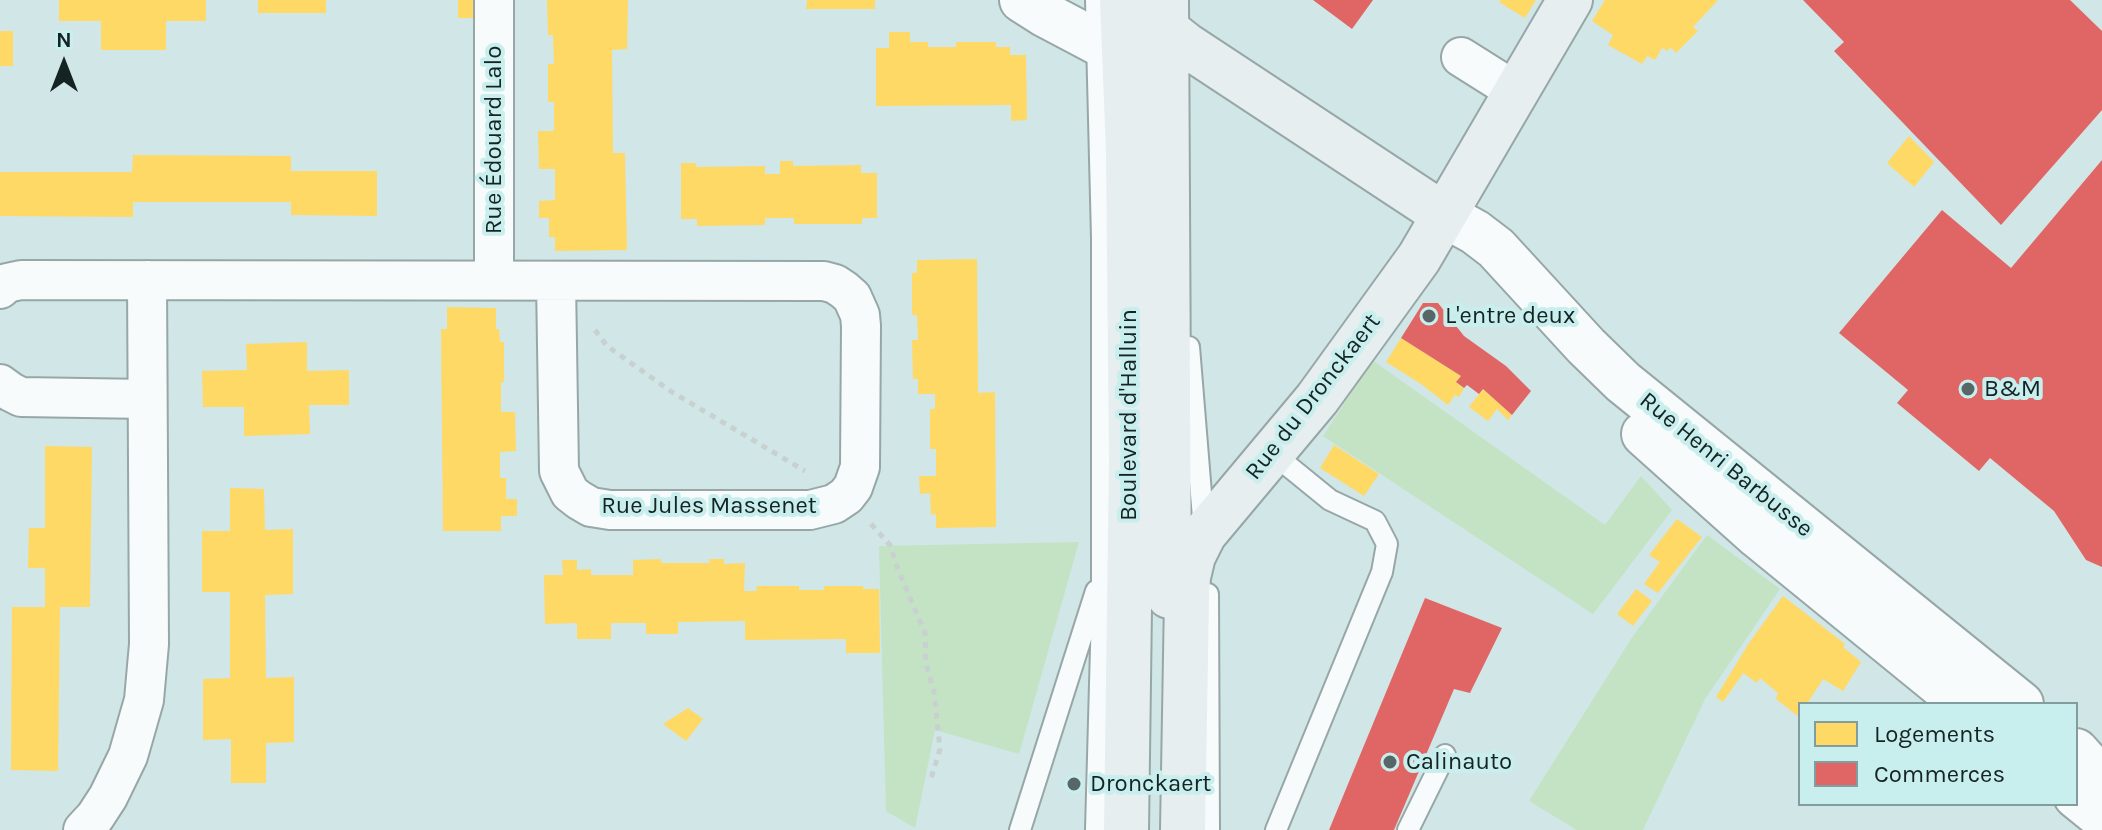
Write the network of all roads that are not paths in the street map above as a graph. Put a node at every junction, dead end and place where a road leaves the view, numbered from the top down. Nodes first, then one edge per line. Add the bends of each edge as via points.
1 (494, 0) edge
2 (1022, 0) edge
3 (1122, 0) edge
4 (1570, 0) edge
5 (1176, 19) edge
6 (1106, 29) edge
7 (1461, 57) dead end
8 (1515, 91) junction
9 (1444, 215) junction
10 (1187, 244) dead end
11 (147, 280) junction
12 (494, 280) junction
13 (556, 281) junction
14 (0, 289) edge
15 (1188, 322) dead end
16 (0, 384) edge
17 (147, 399) junction
18 (1271, 452) junction
19 (1131, 459) junction
20 (1204, 534) junction
21 (1102, 572) junction
22 (1962, 702) edge
23 (2019, 702) edge
24 (2078, 753) edge
25 (1445, 755) dead end
26 (2102, 780) edge
27 (2078, 798) edge
28 (2102, 817) edge
29 (83, 830) edge
30 (1020, 830) edge
31 (1096, 830) edge
32 (1126, 830) edge
33 (1169, 830) edge
34 (1183, 830) edge
35 (1209, 830) edge
36 (1276, 830) edge
37 (1408, 830) edge

1 - 12 street, Rue Édouard Lalo
2 - 6 street via 1044,14
3 - 5 street, Rue Henri Barbusse
3 - 6 main road, Boulevard d'Halluin
4 - 8 main road, Rue du Dronckaert
5 - 6 street via 1159,40 1147,45
5 - 9 main road, Rue Henri Barbusse via 1240,79
5 - 10 lane
5 - 33 main road, Boulevard d'Halluin
6 - 19 main road, Boulevard d'Halluin via 1128,152
6 - 21 lane
7 - 8 street
8 - 9 main road, Rue du Dronckaert
9 - 18 main road, Rue du Dronckaert via 1389,302
9 - 22 street, Rue Henri Barbusse via 1484,273 1615,407 1758,536
9 - 23 street, Rue Henri Barbusse via 1496,248 1635,392
11 - 12 street, Rue Jules Massenet
11 - 14 street, Rue Jules Massenet via 21,280
11 - 17 street
12 - 13 street, Rue Jules Massenet
13 - 13 street, Rue Jules Massenet via 824,281 844,290 856,305 861,326 860,467 853,487 834,504 810,510 610,510 579,500 559,471
15 - 20 lane
16 - 17 street via 21,397
17 - 29 street via 149,644 144,700 128,756 108,797
18 - 20 main road, Rue du Dronckaert
18 - 36 lane via 1330,500 1375,521 1387,544 1382,572
19 - 21 lane
19 - 32 main road, Boulevard d'Halluin
20 - 34 main road, Rue du Dronckaert via 1188,577
20 - 35 lane
21 - 30 lane
21 - 31 lane
24 - 26 street
25 - 37 lane
27 - 28 street

